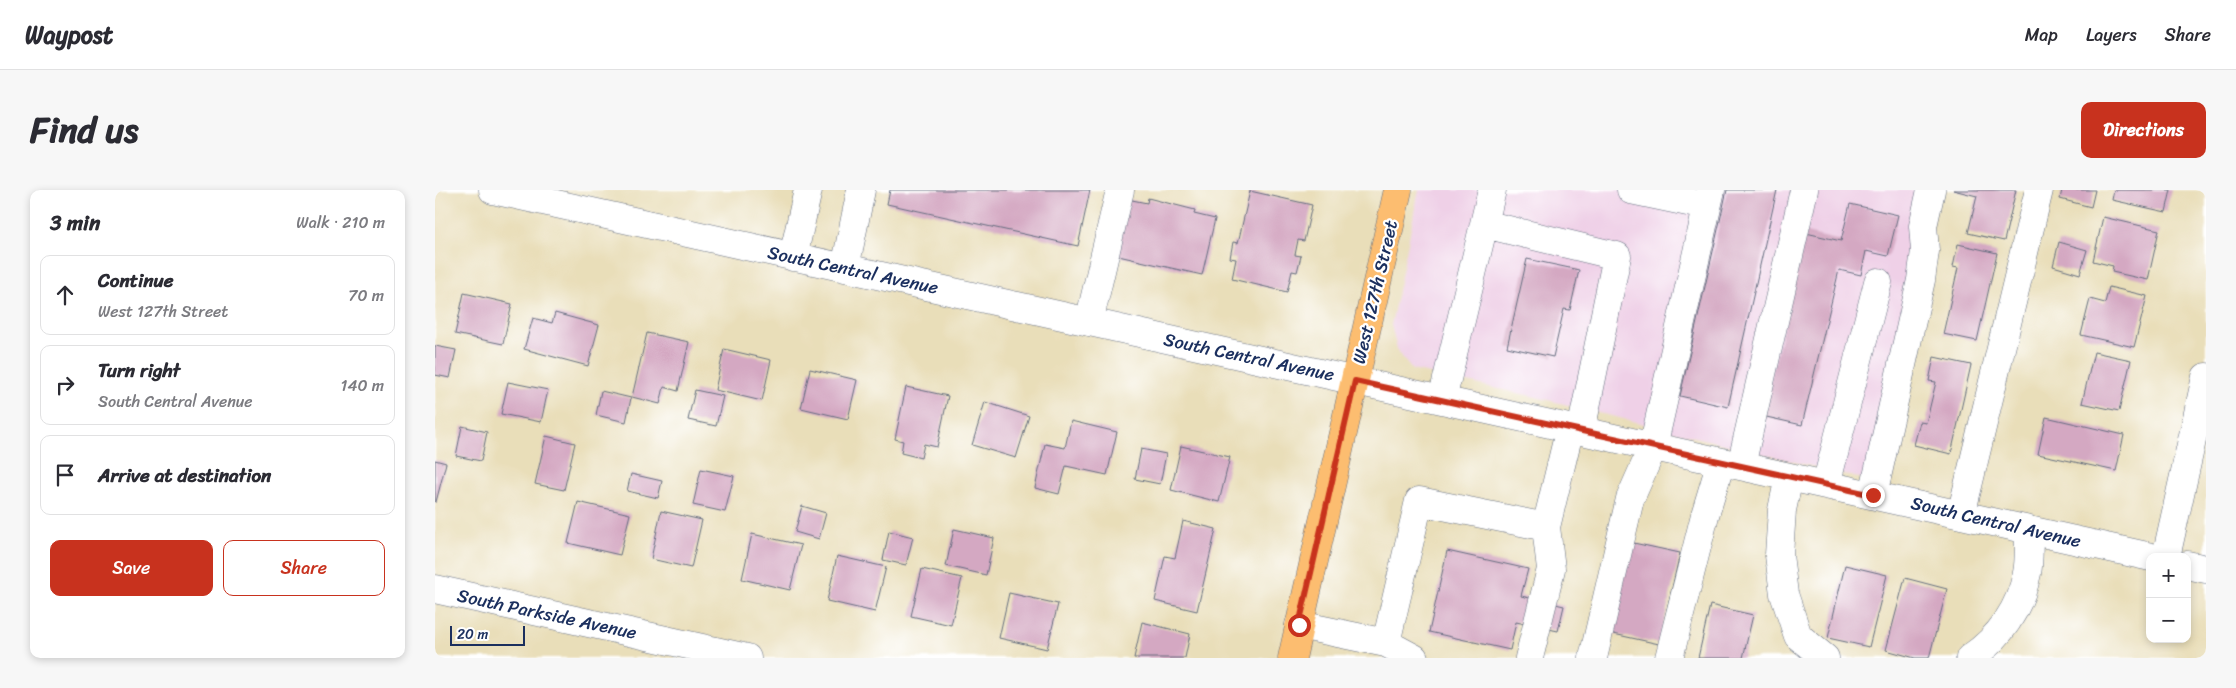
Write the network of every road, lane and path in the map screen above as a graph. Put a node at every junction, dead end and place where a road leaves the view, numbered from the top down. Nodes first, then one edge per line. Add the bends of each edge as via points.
1 (493, 190) edge
2 (807, 190) edge
3 (861, 190) edge
4 (1119, 190) edge
5 (1398, 190) edge
6 (1492, 190) edge
7 (1631, 190) edge
8 (1804, 190) edge
9 (1931, 190) edge
10 (2039, 190) edge
11 (523, 193) edge
12 (1662, 193) edge
13 (1709, 198) edge
14 (1484, 224) junction
15 (793, 256) junction
16 (845, 268) junction
17 (1878, 282) dead end
18 (1089, 322) junction
19 (2206, 377) edge
20 (1355, 381) junction
21 (1442, 400) junction
22 (1576, 430) junction
23 (1653, 447) junction
24 (1731, 464) junction
25 (1789, 477) junction
26 (1826, 485) junction
27 (1873, 495) junction
28 (1961, 515) junction
29 (1546, 526) junction
30 (2029, 530) junction
31 (2167, 553) edge
32 (2146, 556) edge
33 (2191, 566) edge
34 (2206, 569) edge
35 (435, 589) edge
36 (1299, 625) junction
37 (1385, 643) junction
38 (747, 658) edge
39 (1291, 658) edge
40 (1414, 658) edge
41 (1529, 658) edge
42 (1593, 658) edge
43 (1669, 658) edge
44 (1825, 658) edge
45 (1970, 658) edge

1 - 11 street, South Central Avenue
2 - 15 street
3 - 16 street
4 - 18 street
5 - 20 main road, West 127th Street
6 - 14 street
7 - 12 street
8 - 24 street
9 - 27 street via 1923,226 1925,251 1921,280
10 - 28 street
11 - 15 street, South Central Avenue
12 - 13 street
13 - 23 street
14 - 21 street
14 - 22 street via 1617,256
15 - 16 street, South Central Avenue
16 - 18 street, South Central Avenue
17 - 26 street
18 - 20 street, South Central Avenue
19 - 31 street
20 - 21 street, South Central Avenue
20 - 36 main road, West 127th Street
21 - 22 street, South Central Avenue
22 - 23 street, South Central Avenue
22 - 29 street
23 - 24 street, South Central Avenue
23 - 42 street via 1630,498
24 - 25 street, South Central Avenue
24 - 43 street via 1705,515
25 - 26 street, South Central Avenue
25 - 44 street via 1782,510 1779,554 1784,594 1798,636
26 - 27 street, South Central Avenue
27 - 28 street, South Central Avenue
28 - 30 street, South Central Avenue
29 - 37 street via 1419,501
29 - 41 street via 1551,569
30 - 32 street, South Central Avenue
30 - 45 street via 2027,572 2014,612 1988,646
33 - 34 street
35 - 38 street, South Parkside Avenue
36 - 37 street
36 - 39 main road, West 127th Street
37 - 40 street

